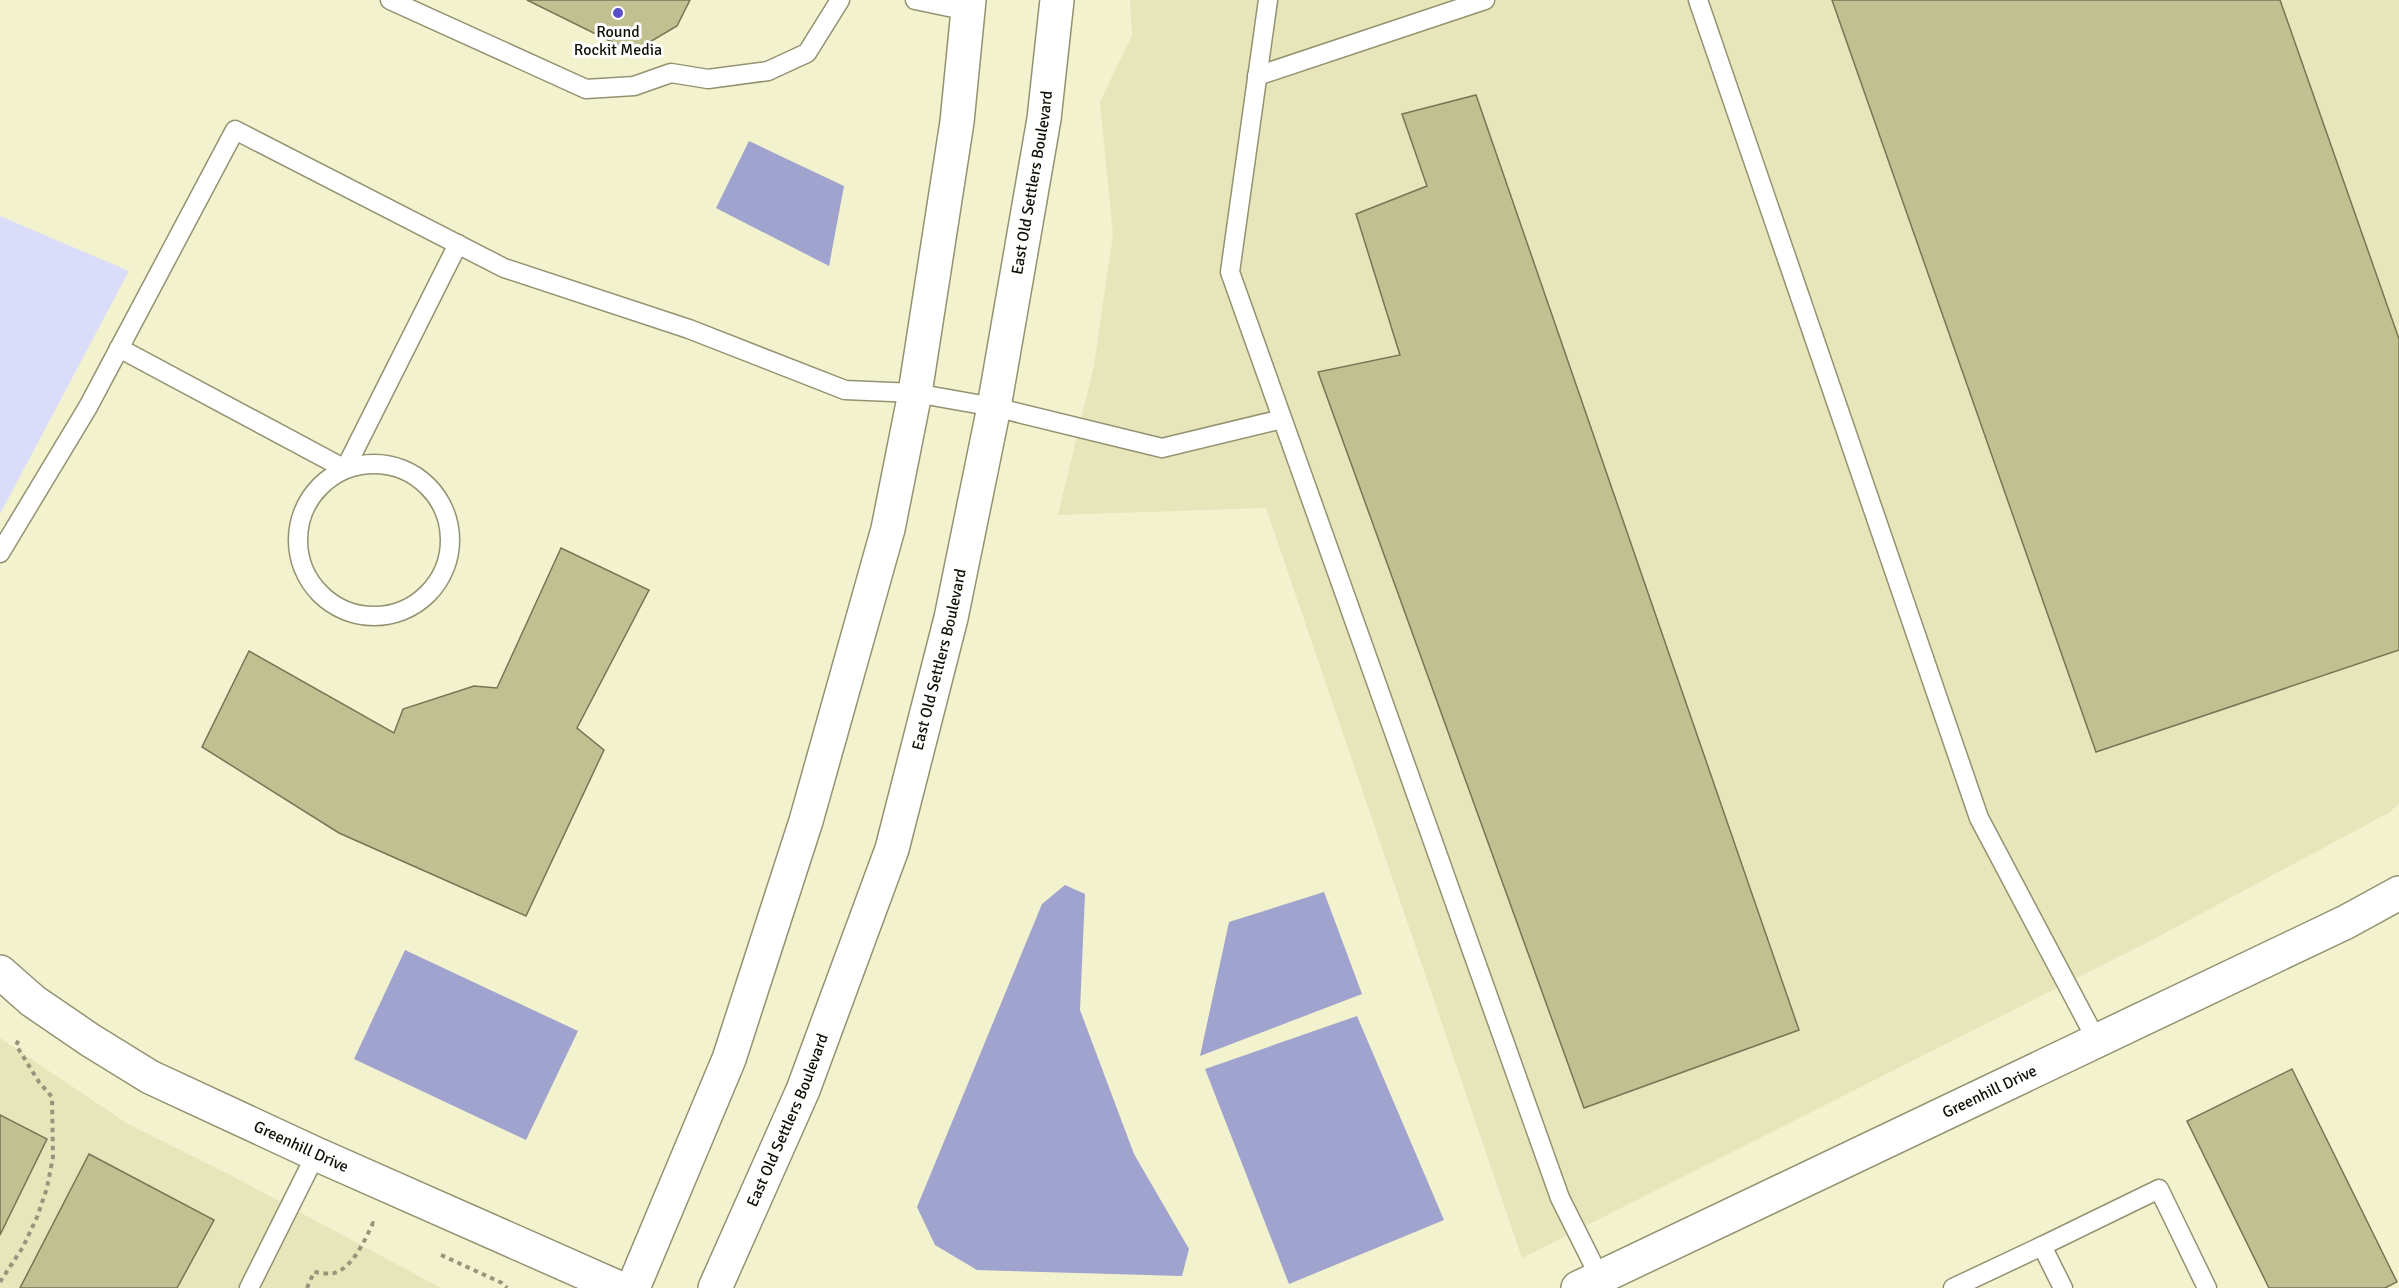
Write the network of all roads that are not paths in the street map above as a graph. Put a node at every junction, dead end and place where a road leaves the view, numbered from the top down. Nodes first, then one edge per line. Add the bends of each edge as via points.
1 (840, 0) edge
2 (915, 0) edge
3 (1057, 0) edge
4 (1268, 0) edge
5 (1485, 0) edge
6 (1698, 0) edge
7 (399, 2) edge
8 (968, 6) edge
9 (1257, 76) junction
10 (458, 244) junction
11 (119, 348) junction
12 (915, 393) junction
13 (994, 407) junction
14 (1282, 419) junction
15 (345, 469) junction
16 (0, 553) edge
17 (2399, 893) edge
18 (0, 972) edge
19 (2097, 1041) junction
20 (316, 1154) junction
21 (2042, 1246) junction
22 (1594, 1285) edge
23 (249, 1288) edge
24 (619, 1288) edge
25 (633, 1288) edge
26 (715, 1288) edge
27 (1953, 1288) edge
28 (2063, 1288) edge
29 (2207, 1288) edge

1 - 7 lane via 807,53 768,71 708,79 671,73 634,86 586,89
2 - 8 lane
3 - 13 main road, East Old Settlers Boulevard via 1044,119
4 - 9 lane
5 - 9 lane
6 - 19 lane via 1979,818
8 - 12 main road via 957,122
9 - 14 lane via 1230,272
10 - 11 lane via 235,130
10 - 12 lane via 504,268 689,329 845,390
10 - 15 lane
11 - 15 lane
11 - 16 lane
12 - 13 lane
12 - 25 main road via 888,529 806,821 729,1059
13 - 14 lane via 1162,448
13 - 26 main road, East Old Settlers Boulevard via 951,618 892,849 803,1090
14 - 22 lane
15 - 15 lane via 370,463 395,466 418,477 436,495 447,518 450,543 445,568 432,590 412,606 388,616 363,616 339,608 319,594 304,574 298,550 299,525 308,502 324,483
17 - 19 main road, Greenhill Drive
18 - 20 main road, Greenhill Drive via 33,1001 150,1077
19 - 22 main road, Greenhill Drive
20 - 23 lane
20 - 24 main road, Greenhill Drive
21 - 27 lane
21 - 28 lane
21 - 29 lane via 2159,1189

